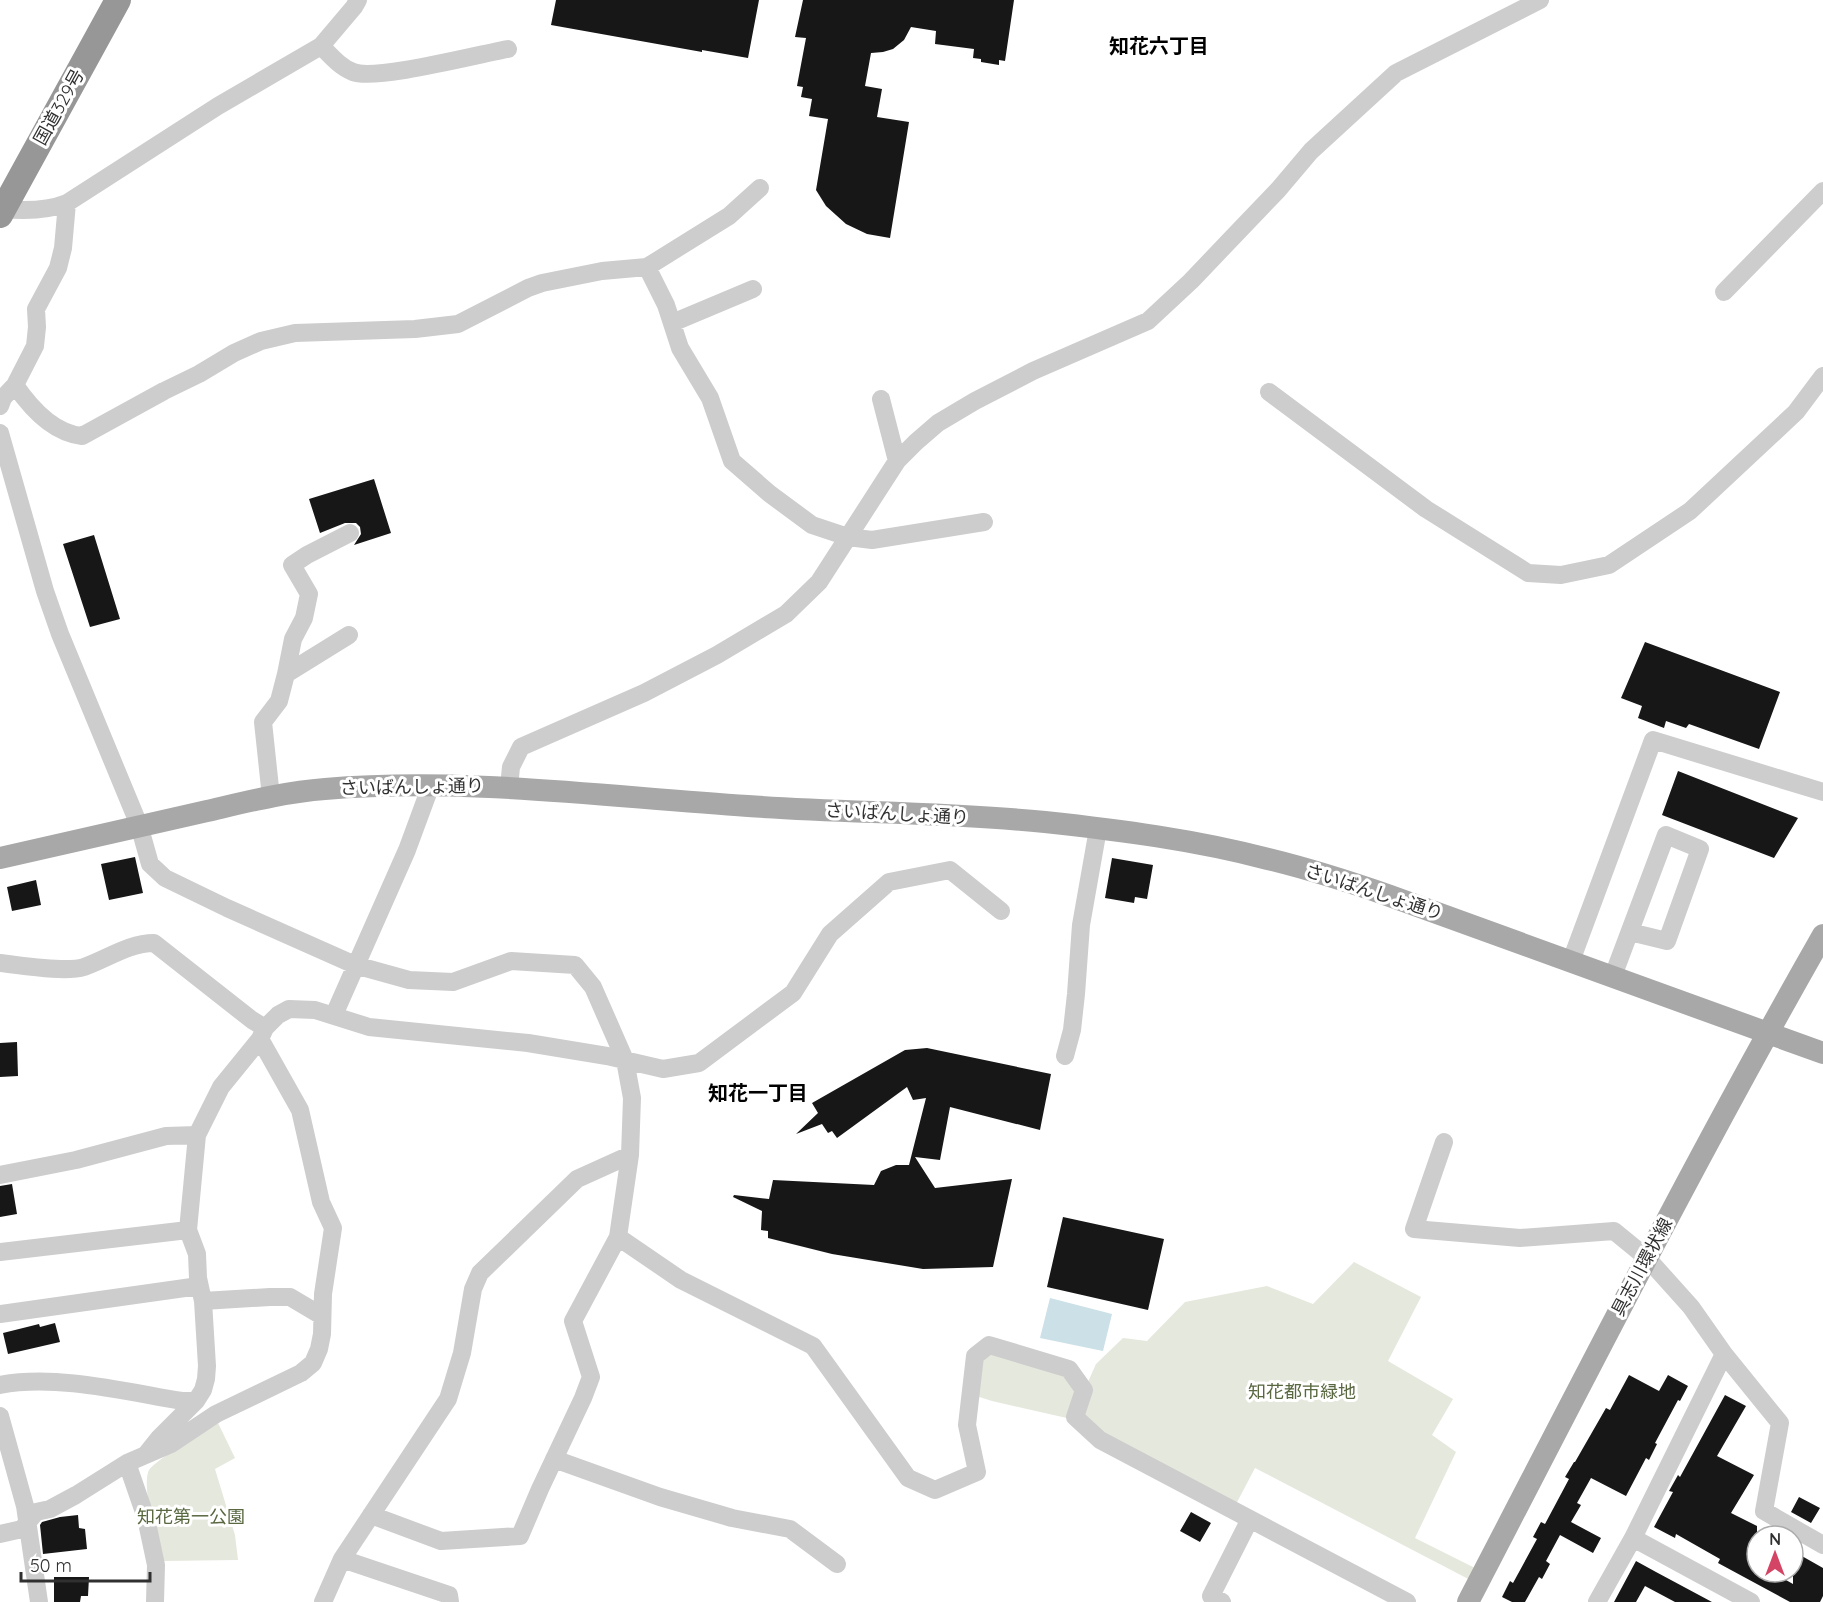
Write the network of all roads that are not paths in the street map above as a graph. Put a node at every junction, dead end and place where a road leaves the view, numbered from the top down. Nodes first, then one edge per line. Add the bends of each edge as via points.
1 (118, 0) edge
2 (358, 0) edge
3 (1540, 0) edge
4 (321, 46) junction
5 (508, 49) dead end
6 (760, 188) dead end
7 (1823, 191) edge
8 (67, 203) junction
9 (2, 212) edge
10 (647, 267) junction
11 (753, 289) dead end
12 (1724, 291) dead end
13 (672, 323) junction
14 (1823, 376) edge
15 (15, 384) junction
16 (1269, 392) dead end
17 (881, 399) dead end
18 (0, 406) edge
19 (0, 433) edge
20 (897, 461) junction
21 (984, 522) dead end
22 (350, 533) dead end
23 (848, 537) junction
24 (350, 635) dead end
25 (286, 674) junction
26 (431, 785) junction
27 (510, 787) junction
28 (1823, 792) edge
29 (271, 797) junction
30 (139, 825) junction
31 (1098, 829) junction
32 (0, 858) edge
33 (1001, 911) dead end
34 (1630, 932) junction
35 (1823, 936) edge
36 (1571, 961) junction
37 (0, 963) edge
38 (355, 965) junction
39 (1613, 976) junction
40 (334, 1015) junction
41 (1769, 1033) junction
42 (262, 1034) junction
43 (1823, 1053) edge
44 (1065, 1056) dead end
45 (625, 1060) junction
46 (197, 1135) junction
47 (1444, 1142) dead end
48 (630, 1155) junction
49 (0, 1175) edge
50 (188, 1230) junction
51 (618, 1237) junction
52 (0, 1252) edge
53 (1647, 1258) junction
54 (201, 1294) junction
55 (0, 1314) edge
56 (322, 1316) junction
57 (1724, 1354) junction
58 (0, 1385) edge
59 (196, 1401) junction
60 (0, 1416) edge
61 (147, 1453) junction
62 (554, 1459) junction
63 (127, 1463) junction
64 (371, 1515) junction
65 (1250, 1519) junction
66 (28, 1522) junction
67 (0, 1534) edge
68 (1633, 1538) junction
69 (1823, 1545) edge
70 (342, 1559) junction
71 (837, 1564) dead end
72 (39, 1602) edge
73 (154, 1602) edge
74 (323, 1602) edge
75 (450, 1602) edge
76 (1222, 1602) edge
77 (1407, 1602) edge
78 (1468, 1602) edge
79 (1597, 1602) edge
80 (1751, 1602) edge

1 - 9 highway, 国道329号
2 - 4 street
3 - 20 street via 1396,73 1311,152 1191,282 1148,321 975,401 938,423
4 - 5 street via 355,73 396,71
4 - 8 street via 208,112
6 - 10 street via 729,216
7 - 12 street
8 - 9 street
8 - 15 street via 58,268 36,309 35,346
10 - 13 street
10 - 15 street via 542,283 458,324 295,333 261,341 82,436 62,432 25,400
11 - 13 street
13 - 23 street via 680,348 710,398 732,460 812,525
14 - 16 street via 1796,412 1690,511 1609,565 1561,574 1528,573 1426,509
15 - 18 street
17 - 20 street
19 - 30 street via 60,634
20 - 23 street
21 - 23 street via 873,540
22 - 25 street via 292,565 309,594
23 - 27 street via 819,582 786,614 644,693 521,747 511,767
24 - 25 street
25 - 29 street via 279,701 262,722
26 - 27 main road, さいばんしょ通り
26 - 29 main road, さいばんしょ通り via 321,789
26 - 38 street via 407,850
27 - 31 main road, さいばんしょ通り
28 - 36 street via 1653,740
29 - 30 main road, さいばんしょ通り
30 - 32 main road, さいばんしょ通り
30 - 38 street via 150,864 165,878
31 - 36 main road, さいばんしょ通り via 1210,846 1328,875
31 - 44 street via 1081,925 1072,1030
33 - 45 street via 950,870 889,882 830,934 793,993 699,1063 663,1069
34 - 34 street via 1666,835 1700,849 1667,941
34 - 39 street
35 - 41 main road, 具志川環状線
36 - 39 main road, さいばんしょ通り
37 - 42 street via 81,968 142,943 154,943 252,1020
38 - 40 street
38 - 45 street via 409,980 453,982 511,961 575,965 593,987
39 - 41 main road, さいばんしょ通り
40 - 42 street via 289,1009 278,1015
40 - 45 street via 369,1027 528,1043
41 - 43 main road, さいばんしょ通り
41 - 53 main road, 具志川環状線
42 - 46 street via 221,1087
42 - 56 street via 300,1110 321,1203 333,1228
45 - 48 street via 632,1098
46 - 49 street via 166,1136
46 - 50 street
47 - 53 street via 1414,1230 1520,1238 1614,1232
48 - 51 street
48 - 64 street via 577,1179 480,1273 472,1289 462,1353 448,1399
50 - 52 street
50 - 54 street via 197,1254
51 - 62 street via 573,1321 591,1377
51 - 65 street via 681,1280 813,1346 908,1478 935,1490 977,1472 967,1425 975,1356 989,1345 1069,1369 1084,1390 1075,1417 1100,1440
53 - 57 street
53 - 78 main road, 具志川環状線
54 - 55 street
54 - 56 street via 290,1298
54 - 59 street via 207,1366 203,1390
56 - 61 street via 319,1349 313,1363 301,1373 216,1414 171,1444
57 - 68 street
57 - 69 street via 1780,1423 1764,1511
58 - 59 street via 48,1382
59 - 61 street
60 - 66 street
61 - 63 street
62 - 64 street via 520,1536 441,1541
62 - 71 street via 660,1497 790,1529
63 - 66 street via 50,1509 36,1512
63 - 73 street via 146,1518 156,1565
64 - 70 street
65 - 76 street via 1211,1596
65 - 77 street
66 - 67 street via 22,1529
66 - 72 street
68 - 79 street
68 - 80 street
70 - 74 street
70 - 75 street via 449,1595

